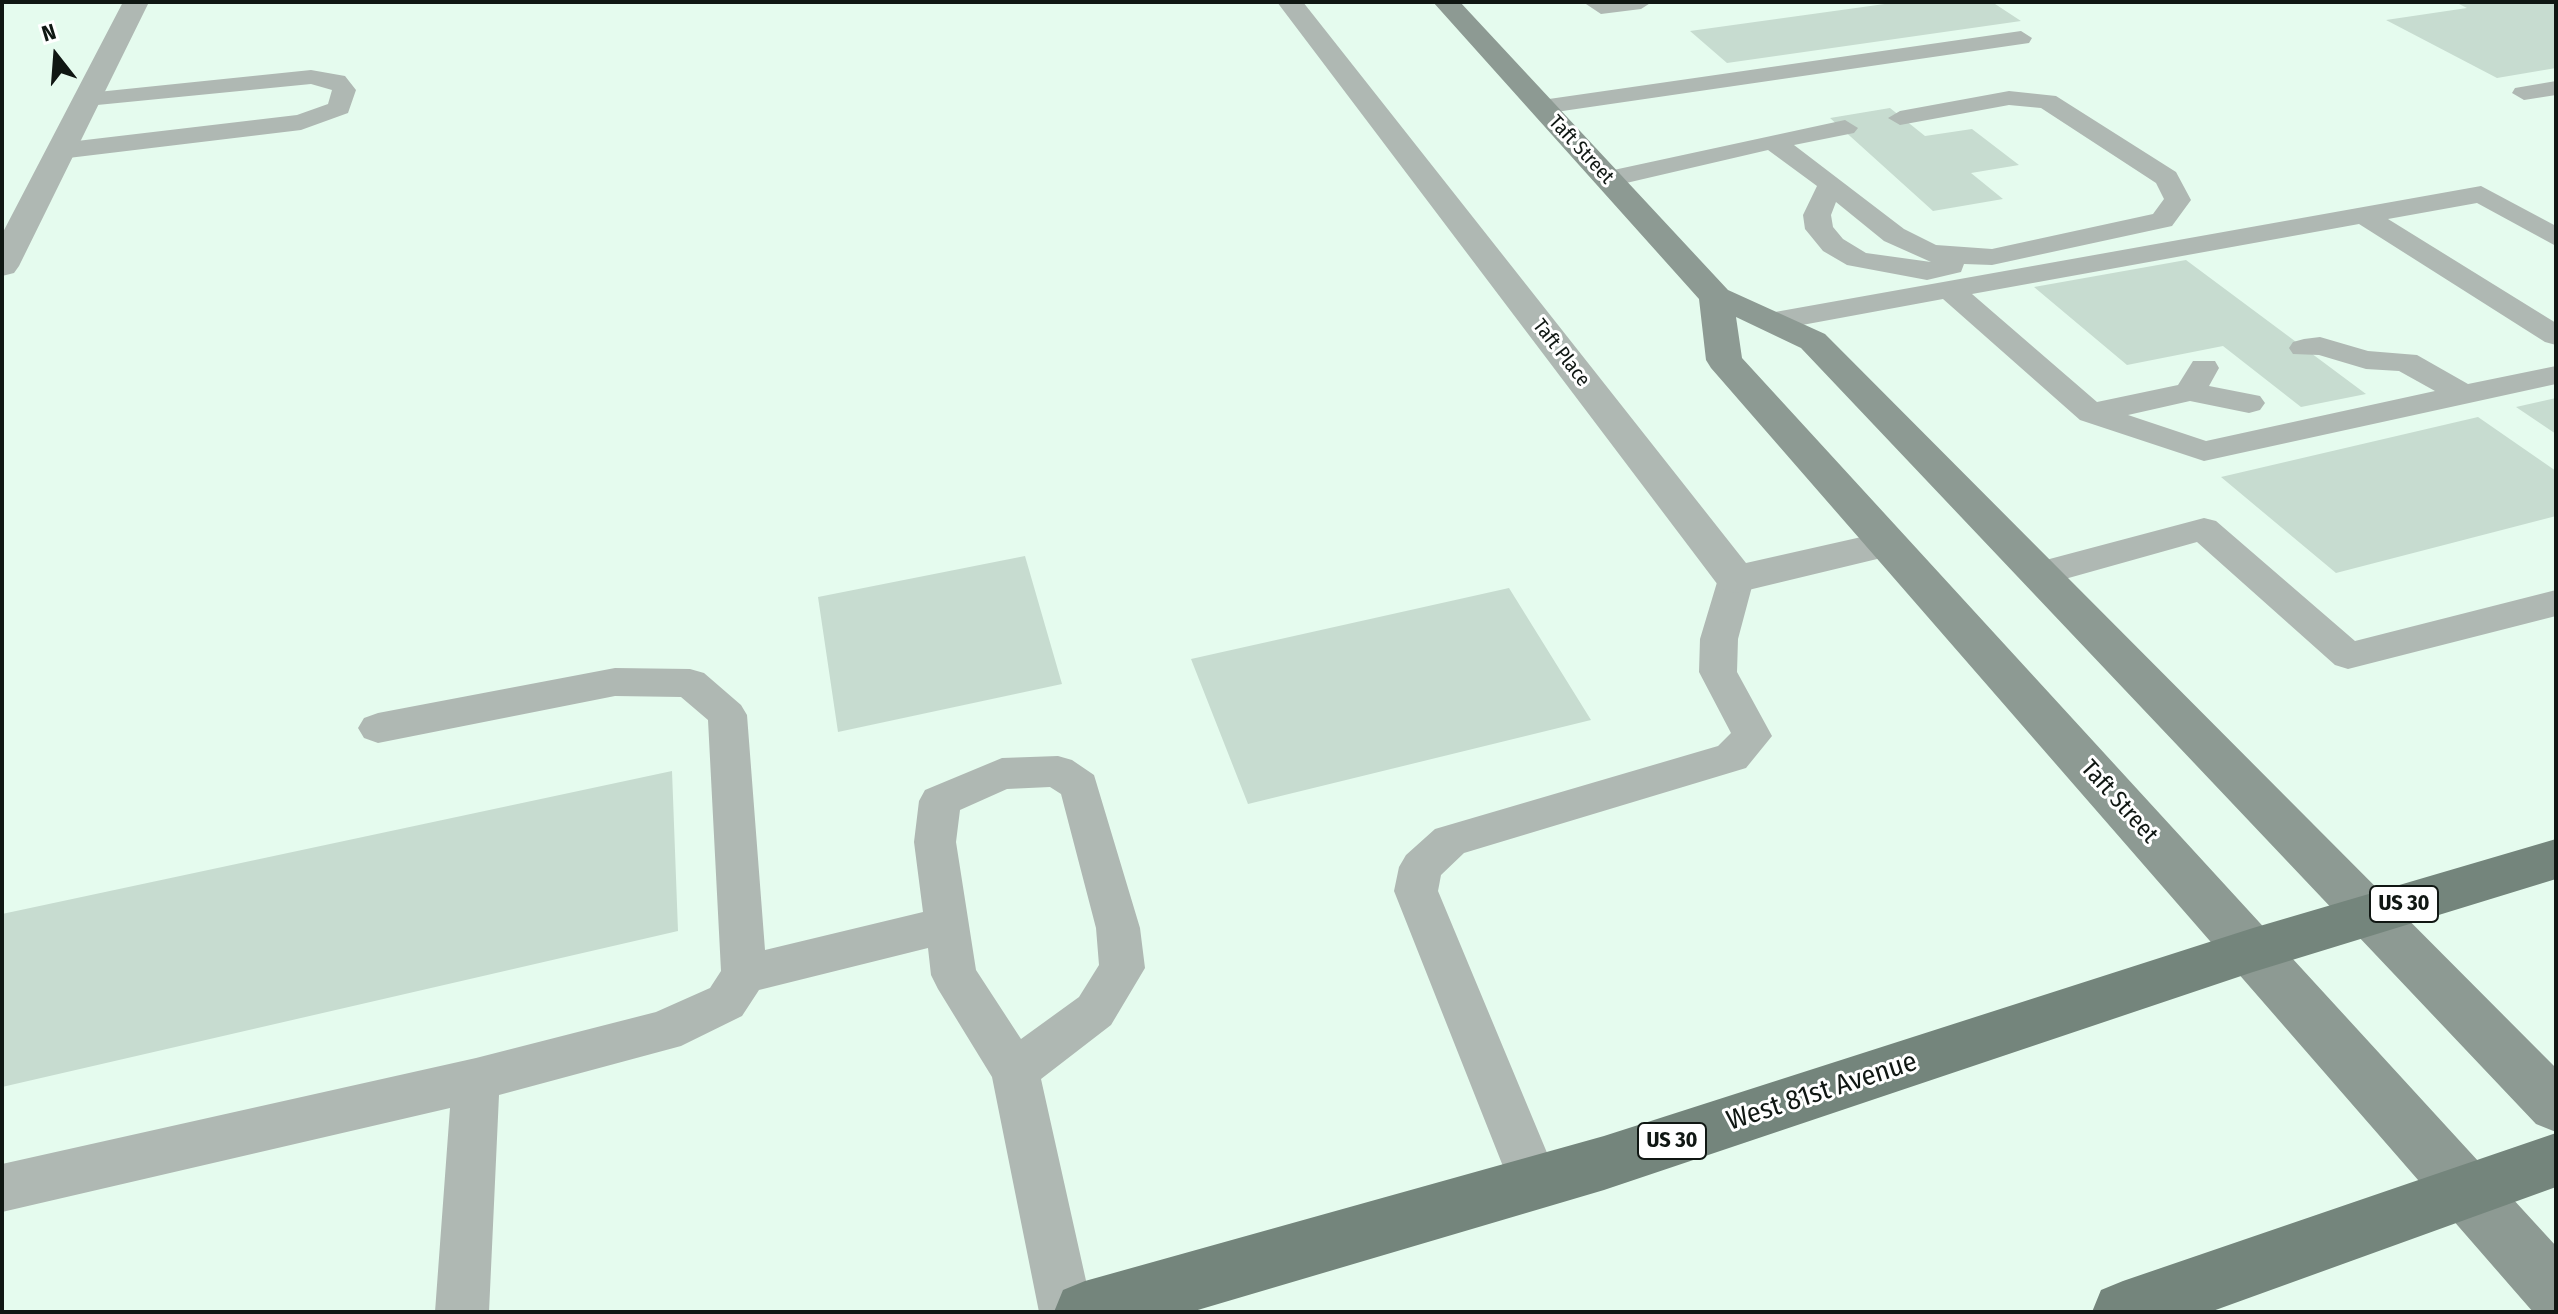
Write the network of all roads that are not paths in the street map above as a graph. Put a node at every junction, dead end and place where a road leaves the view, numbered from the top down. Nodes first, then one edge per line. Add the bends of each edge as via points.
1 (136, 2) edge
2 (1290, 2) edge
3 (1446, 2) edge
4 (1594, 2) edge
5 (1641, 2) edge
6 (2021, 38) dead end
7 (2556, 88) edge
8 (2524, 93) dead end
9 (87, 99) junction
10 (1542, 107) junction
11 (1900, 118) dead end
12 (1845, 128) dead end
13 (1772, 141) junction
14 (60, 151) junction
15 (1609, 179) junction
16 (1831, 184) junction
17 (2365, 216) junction
18 (2556, 238) edge
19 (1992, 257) junction
20 (2, 266) edge
21 (1950, 290) junction
22 (1716, 297) junction
23 (1775, 321) junction
24 (2556, 336) edge
25 (2336, 363) dead end
26 (2556, 375) edge
27 (2217, 387) dead end
28 (2464, 395) junction
29 (2091, 413) junction
30 (1888, 544) junction
31 (2040, 574) junction
32 (1736, 579) junction
33 (2556, 603) edge
34 (378, 728) dead end
35 (2556, 859) edge
36 (2370, 915) junction
37 (948, 925) junction
38 (2253, 950) junction
39 (744, 974) junction
40 (1015, 1071) junction
41 (476, 1080) junction
42 (2556, 1106) edge
43 (2556, 1160) edge
44 (1535, 1184) junction
45 (2, 1188) edge
46 (2465, 1190) junction
47 (2556, 1292) edge
48 (462, 1312) edge
49 (1066, 1312) edge
50 (1085, 1312) edge
51 (2123, 1312) edge

1 - 9 street
2 - 32 street, Taft Place
3 - 10 main road, Taft Street
4 - 5 lane via 1601,7
6 - 10 lane
7 - 8 lane
9 - 14 street
9 - 14 lane via 311,77 337,81 344,90 339,108 301,122
10 - 15 main road, Taft Street
11 - 19 lane via 2009,98 2047,101 2167,178 2178,200 2162,220
12 - 13 lane
13 - 15 lane
13 - 16 lane
14 - 20 street
15 - 22 main road, Taft Street
16 - 19 lane via 1894,235 1930,253
16 - 19 lane via 1817,215 1819,229 1857,259 1927,271
17 - 18 lane via 2481,194
17 - 21 lane
17 - 24 lane
21 - 23 lane
21 - 29 lane
22 - 23 main road, Taft Street
22 - 30 main road, Taft Street via 1724,360
23 - 31 main road, Taft Street via 1813,341
25 - 28 lane via 2406,362
26 - 28 lane
27 - 29 lane
28 - 29 lane via 2204,451
30 - 32 street
30 - 38 main road, Taft Street
31 - 33 lane via 2204,529 2348,656
31 - 36 main road, Taft Street
32 - 44 lane via 1719,639 1718,672 1752,736 1732,757 1450,841 1421,867 1416,891
34 - 39 lane via 615,682 690,683 727,715
35 - 36 main road, West 81st Avenue / US 30
36 - 38 main road, West 81st Avenue / US 30
36 - 42 main road, Taft Street
37 - 39 lane
37 - 40 lane via 954,975
37 - 40 lane via 935,842 940,801 1002,774 1058,771 1079,786 1118,928 1122,968 1095,1011
38 - 44 main road, West 81st Avenue / US 30
38 - 46 main road, Taft Street
39 - 41 lane via 726,1002 664,1031
40 - 49 lane
41 - 45 lane
41 - 48 lane
43 - 46 main road
44 - 50 main road, West 81st Avenue / US 30
46 - 47 main road, Taft Street
46 - 51 main road

